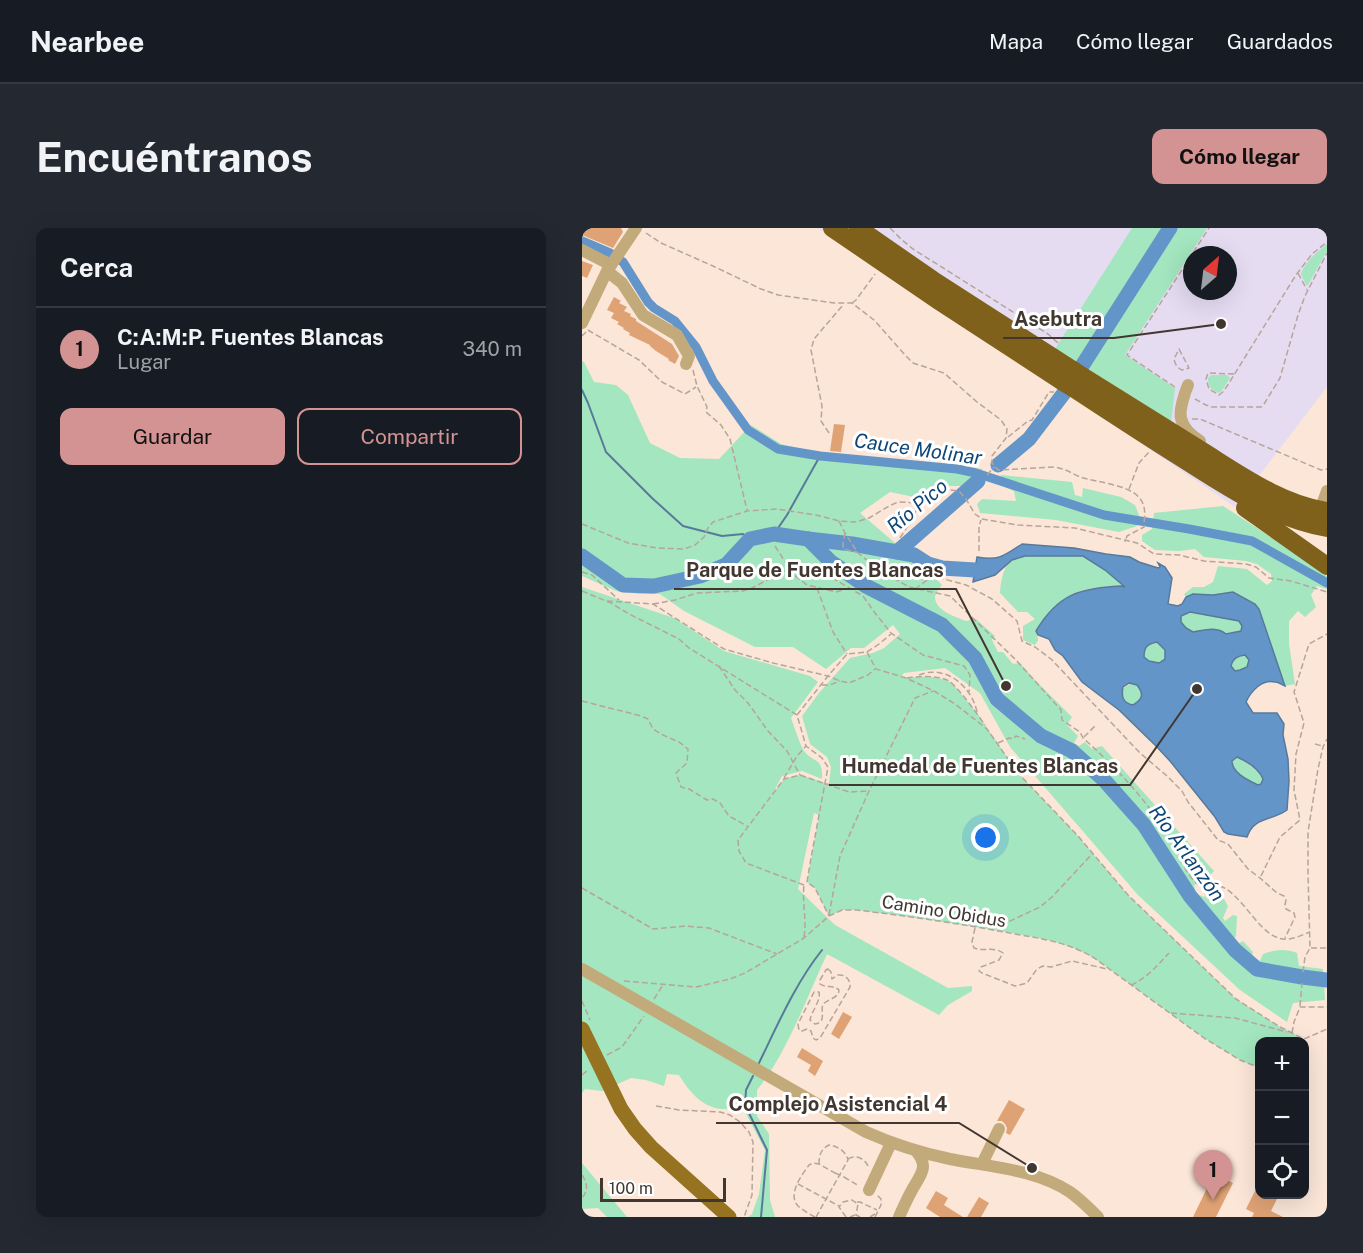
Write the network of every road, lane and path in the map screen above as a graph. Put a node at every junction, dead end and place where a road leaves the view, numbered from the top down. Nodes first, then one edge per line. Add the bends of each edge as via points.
1 (832, 228) edge
2 (845, 228) edge
3 (858, 228) edge
4 (890, 228) edge
5 (1209, 228) edge
6 (641, 231) edge
7 (877, 242) junction
8 (1327, 242) edge
9 (582, 250) edge
10 (1327, 253) edge
11 (613, 263) junction
12 (883, 264) junction
13 (1298, 273) junction
14 (1307, 291) junction
15 (852, 303) junction
16 (844, 304) junction
17 (584, 331) edge
18 (1059, 345) dead end
19 (1179, 350) joint
20 (686, 364) joint
21 (1234, 374) junction
22 (1069, 382) junction
23 (1188, 385) dead end
24 (697, 386) junction
25 (1175, 387) dead end
26 (1185, 410) junction
27 (1124, 421) junction
28 (829, 433) dead end
29 (1006, 438) junction
30 (1154, 447) junction
31 (994, 467) junction
32 (1327, 470) edge
33 (987, 475) dead end
34 (1266, 489) junction
35 (1128, 490) junction
36 (1327, 492) edge
37 (919, 503) junction
38 (1324, 510) edge
39 (747, 511) junction
40 (982, 519) junction
41 (839, 521) junction
42 (582, 524) edge
43 (1327, 528) edge
44 (844, 533) junction
45 (900, 538) dead end
46 (1125, 541) junction
47 (775, 546) dead end
48 (979, 551) dead end
49 (858, 552) junction
50 (1327, 566) edge
51 (789, 569) junction
52 (582, 572) edge
53 (816, 587) junction
54 (850, 588) junction
55 (915, 589) junction
56 (582, 591) edge
57 (1327, 592) edge
58 (604, 601) junction
59 (621, 602) junction
60 (653, 604) junction
61 (891, 633) junction
62 (1327, 634) edge
63 (867, 652) junction
64 (847, 654) junction
65 (718, 665) junction
66 (876, 669) junction
67 (828, 676) junction
68 (917, 677) junction
69 (906, 678) junction
70 (840, 681) junction
71 (821, 684) junction
72 (933, 691) junction
73 (969, 692) junction
74 (582, 701) edge
75 (977, 713) junction
76 (797, 715) junction
77 (1095, 726) dead end
78 (987, 729) junction
79 (1083, 738) junction
80 (1024, 739) dead end
81 (1327, 739) edge
82 (998, 744) junction
83 (1315, 744) dead end
84 (806, 746) junction
85 (1323, 747) junction
86 (793, 763) junction
87 (800, 775) junction
88 (783, 779) junction
89 (825, 783) junction
90 (869, 791) junction
91 (748, 827) junction
92 (1092, 854) junction
93 (1260, 878) junction
94 (807, 882) junction
95 (804, 885) junction
96 (582, 888) edge
97 (829, 916) junction
98 (976, 927) junction
99 (992, 930) junction
100 (1310, 932) junction
101 (804, 938) junction
102 (1285, 939) junction
103 (1310, 948) junction
104 (1327, 948) edge
105 (1169, 953) dead end
106 (777, 954) junction
107 (582, 969) edge
108 (1109, 970) junction
109 (1303, 972) dead end
110 (1302, 983) dead end
111 (608, 984) junction
112 (663, 984) junction
113 (1130, 986) junction
114 (850, 987) joint
115 (582, 1001) edge
116 (1300, 1007) junction
117 (1327, 1007) edge
118 (649, 1008) junction
119 (1170, 1013) junction
120 (587, 1027) edge
121 (1327, 1029) edge
122 (1292, 1033) junction
123 (1298, 1037) edge
124 (1309, 1037) edge
125 (596, 1062) edge
126 (1255, 1066) edge
127 (656, 1106) dead end
128 (999, 1129) dead end
129 (891, 1143) junction
130 (916, 1151) junction
131 (949, 1159) junction
132 (848, 1160) junction
133 (819, 1164) junction
134 (982, 1164) junction
135 (868, 1170) dead end
136 (922, 1173) junction
137 (582, 1175) edge
138 (844, 1177) dead end
139 (798, 1184) junction
140 (863, 1186) dead end
141 (582, 1198) edge
142 (825, 1199) junction
143 (857, 1202) junction
144 (839, 1207) junction
145 (878, 1210) dead end
146 (876, 1214) dead end
147 (856, 1215) junction
148 (729, 1217) edge
149 (744, 1217) edge
150 (815, 1217) edge
151 (846, 1217) edge
152 (850, 1217) edge
153 (860, 1217) edge
154 (870, 1217) edge
155 (898, 1217) edge
156 (1098, 1217) edge

1 - 12 highway
2 - 7 street via 866,243
3 - 7 highway
4 - 18 path via 913,249 1048,334
5 - 25 path via 1128,353 1128,357
6 - 11 street
6 - 16 path via 761,289
7 - 22 highway
8 - 13 path
9 - 11 street
10 - 14 path
11 - 17 street
11 - 20 street via 643,315 677,335 689,356
12 - 15 path
12 - 22 highway
13 - 14 path
13 - 21 path
14 - 26 path via 1280,378 1261,407 1211,407 1192,397
15 - 16 path
15 - 29 path via 874,320 913,363 944,373 1001,420 1007,429
16 - 28 path via 814,339 811,350 822,406 821,421
17 - 24 path via 639,360 662,382 685,394
19 - 19 path via 1189,368 1180,369 1175,363
20 - 24 path via 693,369
21 - 21 path via 1219,395 1209,389 1208,373
22 - 27 highway
22 - 29 path via 1049,392 1032,420
22 - 34 highway
23 - 26 street
24 - 39 path via 706,412 730,439
26 - 32 path
26 - 34 street via 1187,431 1251,473
27 - 30 highway
27 - 43 highway via 1256,503 1286,517
29 - 31 path via 992,456
30 - 35 path via 1139,464
30 - 50 highway
31 - 33 path
31 - 35 path via 1063,468 1080,477
34 - 38 highway
35 - 46 path via 1140,497 1145,514 1144,527
36 - 38 street
37 - 40 path via 950,490 959,492
37 - 41 path via 898,502 869,518
37 - 45 path
39 - 41 path via 777,509
39 - 42 path via 713,522 704,537 684,549 627,543
40 - 46 path via 1064,527
40 - 48 path
41 - 44 path
44 - 49 path
44 - 49 path via 843,549
46 - 57 path via 1137,543 1154,554 1246,564 1269,578
47 - 51 path
49 - 55 path via 878,569
51 - 53 path via 807,585
51 - 54 path via 817,569
51 - 60 path via 743,591 697,593
52 - 59 path via 592,575
53 - 54 path via 836,592
53 - 64 path via 833,632
54 - 61 path via 863,596
55 - 79 path via 950,596 1016,660 1061,710 1062,720
55 - 93 path via 933,576 966,585 992,599 1017,621 1022,641 1051,659 1140,753 1182,791 1218,840 1227,844 1248,870
56 - 58 path
58 - 59 path
58 - 65 path via 679,639
59 - 60 path
60 - 67 path via 724,649
61 - 63 path
61 - 73 path via 923,655 964,666 970,675
62 - 93 path via 1309,644 1294,692 1304,723 1296,754 1294,790 1300,820 1280,837
63 - 64 path
63 - 66 path
64 - 67 path
65 - 76 path
65 - 86 path
66 - 69 path
66 - 70 path via 849,682
67 - 70 path
67 - 71 path
68 - 69 path
68 - 73 path via 928,672 947,674
68 - 75 path via 952,683
69 - 72 path
70 - 71 path
71 - 76 path
72 - 78 path
72 - 90 path via 915,698
73 - 75 path
74 - 91 path via 648,719 652,729 688,748 687,763 676,773 681,787 720,803 729,816
75 - 78 path
76 - 84 path
77 - 79 path
78 - 82 path
79 - 102 path via 1157,818 1193,881 1201,886 1221,886 1234,895 1264,930
80 - 82 path via 1016,736
81 - 85 path
82 - 92 path via 1018,773
83 - 85 path
84 - 86 path
84 - 89 path via 828,767
85 - 100 path via 1308,832
86 - 87 path
86 - 88 path
87 - 88 path
87 - 89 path
88 - 91 path
89 - 90 path via 849,792
89 - 94 path
90 - 97 path via 840,855
91 - 95 path via 738,840 746,862
92 - 99 path via 1040,907
92 - 122 path via 1128,895 1236,999
93 - 102 path via 1284,896 1286,909 1294,913
94 - 95 path
94 - 97 path via 815,888
95 - 101 path
96 - 106 path via 653,929 710,928
97 - 98 path, Camino Obidus via 842,910 858,910
97 - 101 path, Camino Obidus
98 - 99 path, Camino Obidus
98 - 108 path via 974,948 1004,953 979,971 1002,982 1020,986 1043,966 1072,961
99 - 108 path, Camino Obidus via 1070,946
100 - 102 path
100 - 103 path
101 - 106 path, Camino Obidus
103 - 104 path
103 - 109 path
105 - 113 path via 1142,980
106 - 112 path, Camino Obidus via 745,973 713,984
107 - 111 street
108 - 113 path, Camino Obidus
110 - 116 path
111 - 112 path, Camino Obidus
111 - 118 street
112 - 118 path
113 - 119 path, Camino Obidus
114 - 114 path via 845,976 832,979 830,970 826,970 820,984 835,987 840,993 823,1004 823,1020 815,1024 810,1020 820,996 814,992 798,1024 799,1030 810,1030 813,1038 820,1038
115 - 120 path
116 - 117 path
116 - 122 path
118 - 125 path via 622,1047
118 - 129 street
119 - 122 path via 1236,1018
119 - 126 path, Camino Obidus via 1204,1038
120 - 125 main road
121 - 124 path
122 - 123 path
125 - 148 main road via 635,1129
127 - 149 path via 720,1112 730,1115 749,1132 753,1142 752,1195
128 - 134 street
129 - 130 street
129 - 140 street
130 - 131 street
130 - 136 street via 923,1161
131 - 134 street
131 - 136 street
132 - 133 path via 842,1150 829,1145 823,1149
132 - 135 path via 853,1156 860,1158
132 - 142 path
133 - 138 path, bridge
133 - 139 path via 809,1165
134 - 156 street via 1015,1170 1055,1185
136 - 155 street
137 - 141 path via 587,1189
139 - 142 path
139 - 150 path via 794,1200
142 - 144 path
142 - 150 path
143 - 144 path via 843,1202
143 - 145 path
143 - 147 path
144 - 151 path
146 - 154 path
147 - 152 path
147 - 153 path

